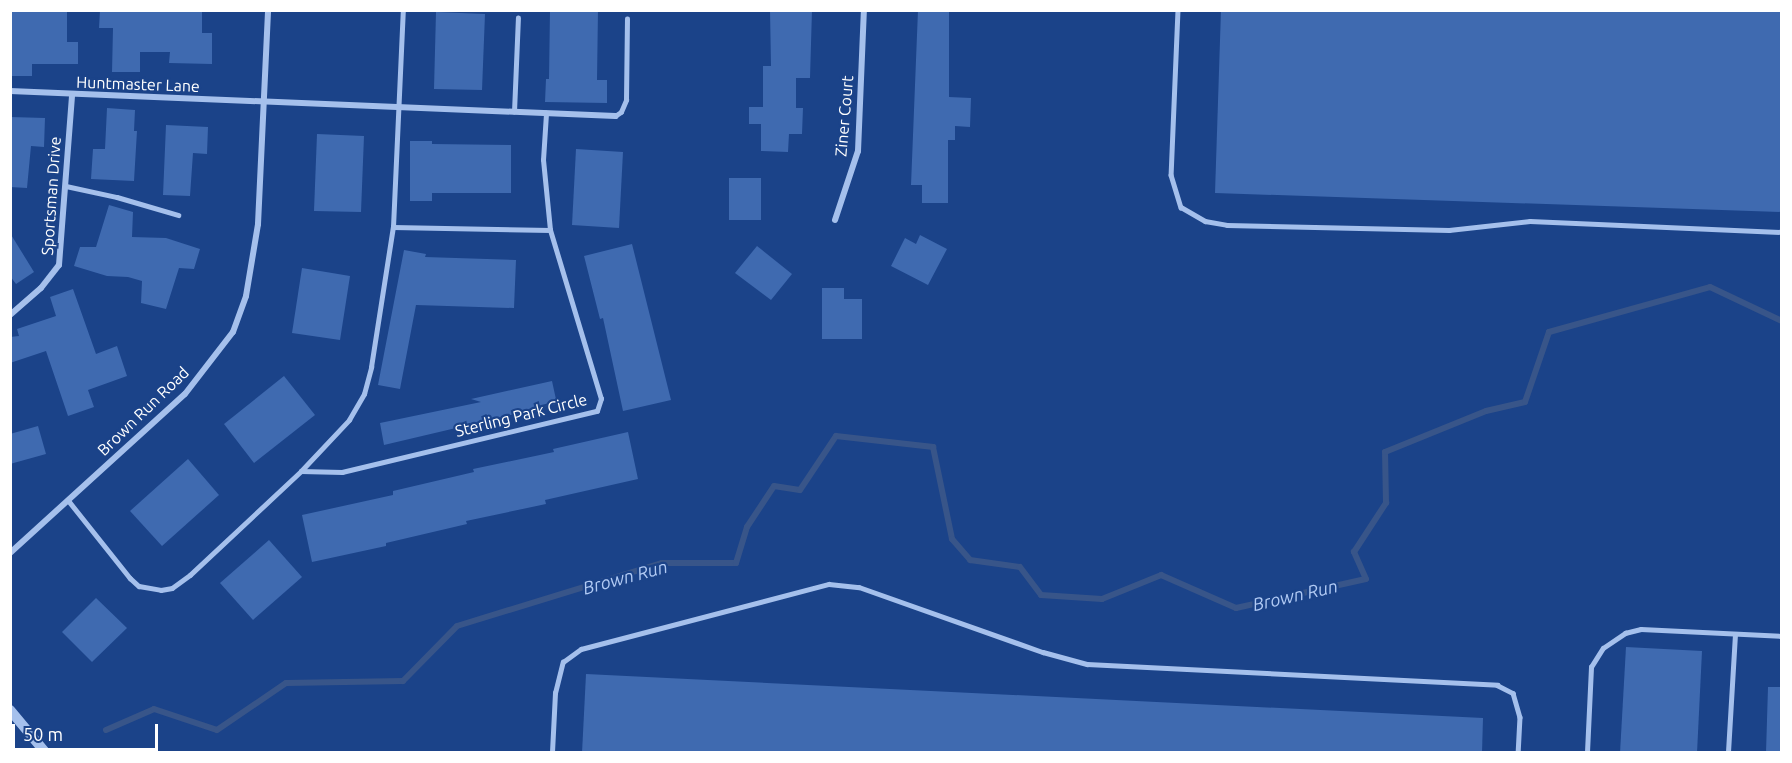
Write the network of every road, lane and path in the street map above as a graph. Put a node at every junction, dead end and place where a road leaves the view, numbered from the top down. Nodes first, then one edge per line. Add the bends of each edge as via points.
1 (268, 10) edge
2 (403, 10) edge
3 (864, 10) edge
4 (1178, 10) edge
5 (518, 18) dead end
6 (627, 18) dead end
7 (10, 92) edge
8 (72, 95) junction
9 (263, 103) junction
10 (398, 108) junction
11 (514, 112) junction
12 (546, 113) junction
13 (615, 116) joint
14 (66, 186) junction
15 (178, 215) dead end
16 (835, 220) dead end
17 (393, 227) junction
18 (550, 230) junction
19 (1782, 232) edge
20 (10, 315) edge
21 (301, 471) junction
22 (68, 500) junction
23 (10, 553) edge
24 (1735, 635) junction
25 (1782, 636) edge
26 (10, 710) edge
27 (45, 753) edge
28 (552, 753) edge
29 (1518, 753) edge
30 (1587, 753) edge
31 (1728, 753) edge

1 - 9 street, Brown Run Road
2 - 10 lane
3 - 16 street, Ziner Court via 858,151
4 - 19 lane via 1171,175 1181,207 1205,221 1449,230 1530,221
5 - 11 lane
6 - 13 lane via 626,100
7 - 8 street, Huntmaster Lane
8 - 9 street, Huntmaster Lane
8 - 14 street, Sportsman Drive
9 - 10 street
9 - 22 street, Brown Run Road via 254,257 233,332 185,394
10 - 11 street
10 - 17 lane
11 - 12 street
12 - 13 street
12 - 18 lane, Sterling Park Circle via 543,160
14 - 15 lane
14 - 20 street, Sportsman Drive via 60,265
17 - 18 lane
17 - 21 lane via 364,394 349,420
18 - 21 lane, Sterling Park Circle via 601,399 597,411 342,472
21 - 22 lane via 190,575 172,588 161,590 140,586 130,578
22 - 23 street, Brown Run Road
24 - 25 lane
24 - 30 lane via 1641,629 1625,633 1603,648 1591,667
24 - 31 lane
26 - 27 street
28 - 29 lane via 555,693 563,663 581,649 829,584 859,587 1087,664 1497,685 1513,693 1520,717

